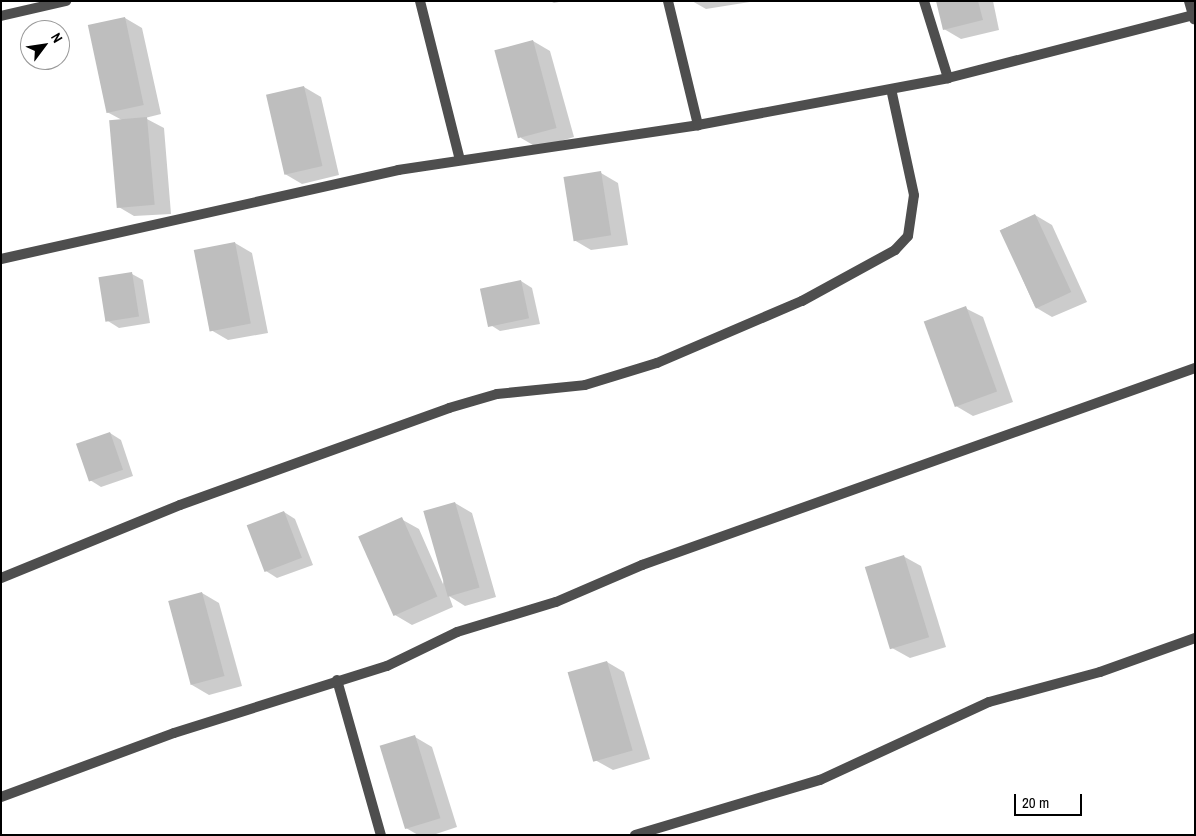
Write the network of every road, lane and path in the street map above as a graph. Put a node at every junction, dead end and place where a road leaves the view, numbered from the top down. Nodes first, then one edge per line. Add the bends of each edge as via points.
1 (66, 1) edge
2 (420, 1) edge
3 (668, 1) edge
4 (924, 1) edge
5 (1189, 1) edge
6 (1, 16) edge
7 (1194, 18) edge
8 (948, 78) junction
9 (891, 89) junction
10 (698, 125) junction
11 (460, 160) junction
12 (1, 258) edge
13 (1195, 368) edge
14 (1, 578) edge
15 (1195, 638) edge
16 (337, 680) junction
17 (1, 797) edge
18 (380, 835) edge
19 (635, 835) edge

1 - 6 street
2 - 11 street
3 - 10 street
4 - 8 street
5 - 7 street
7 - 8 street
8 - 9 street
9 - 10 street
9 - 14 street via 914,196 908,236 895,250 802,301 656,363 585,385 497,394 449,408 180,505
10 - 11 street
11 - 12 street
13 - 16 street via 1020,426 642,565 556,602 458,632 387,666
15 - 19 street via 1100,672 989,702 820,780
16 - 17 street via 174,733
16 - 18 street

